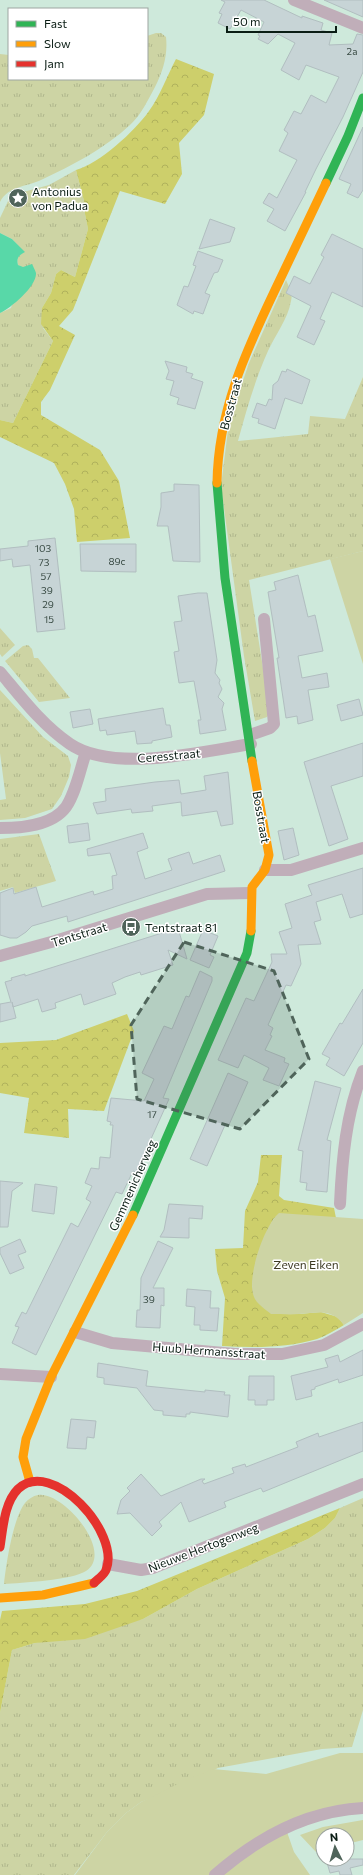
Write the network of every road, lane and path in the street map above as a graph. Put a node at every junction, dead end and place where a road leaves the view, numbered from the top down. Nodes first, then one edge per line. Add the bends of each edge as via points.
1 (294, 0) edge
2 (363, 28) edge
3 (363, 98) edge
4 (264, 619) dead end
5 (0, 672) edge
6 (250, 739) junction
7 (86, 752) junction
8 (0, 828) edge
9 (363, 848) edge
10 (265, 870) junction
11 (250, 893) junction
12 (0, 956) edge
13 (363, 1071) edge
14 (340, 1204) dead end
15 (363, 1324) edge
16 (75, 1332) junction
17 (0, 1374) edge
18 (51, 1377) junction
19 (30, 1482) junction
20 (363, 1484) edge
21 (0, 1547) edge
22 (108, 1564) junction
23 (0, 1598) edge
24 (363, 1808) edge
25 (215, 1875) edge

1 - 2 street
3 - 6 street, Bosstraat via 348,136 246,350 229,398 220,443 218,482 225,578
4 - 6 street via 274,724
5 - 7 street, Ceresstraat via 48,725 70,744
6 - 7 street, Ceresstraat via 196,753 142,759
6 - 10 street, Bosstraat via 269,854
7 - 8 street via 73,792 65,808 55,817 40,824
9 - 10 street via 291,870
10 - 11 street, Bosstraat via 255,881
11 - 12 street, Tentstraat via 207,894 55,942
11 - 16 street, Gemmenicherweg via 251,929 247,953 134,1212
13 - 14 street via 347,1126
15 - 16 street, Huub Hermansstraat via 324,1344 282,1354 235,1354 112,1343
16 - 18 street, Gemmenicherweg
17 - 18 street
18 - 19 street, Gemmenicherweg via 24,1448
19 - 21 street via 19,1487 13,1496
19 - 22 street via 41,1480 56,1485 84,1508 98,1525 105,1539 109,1554
20 - 22 street, Nieuwe Hertogenweg via 153,1568 141,1570
22 - 23 street via 98,1581 86,1587
24 - 25 street via 319,1816 281,1830 247,1849

